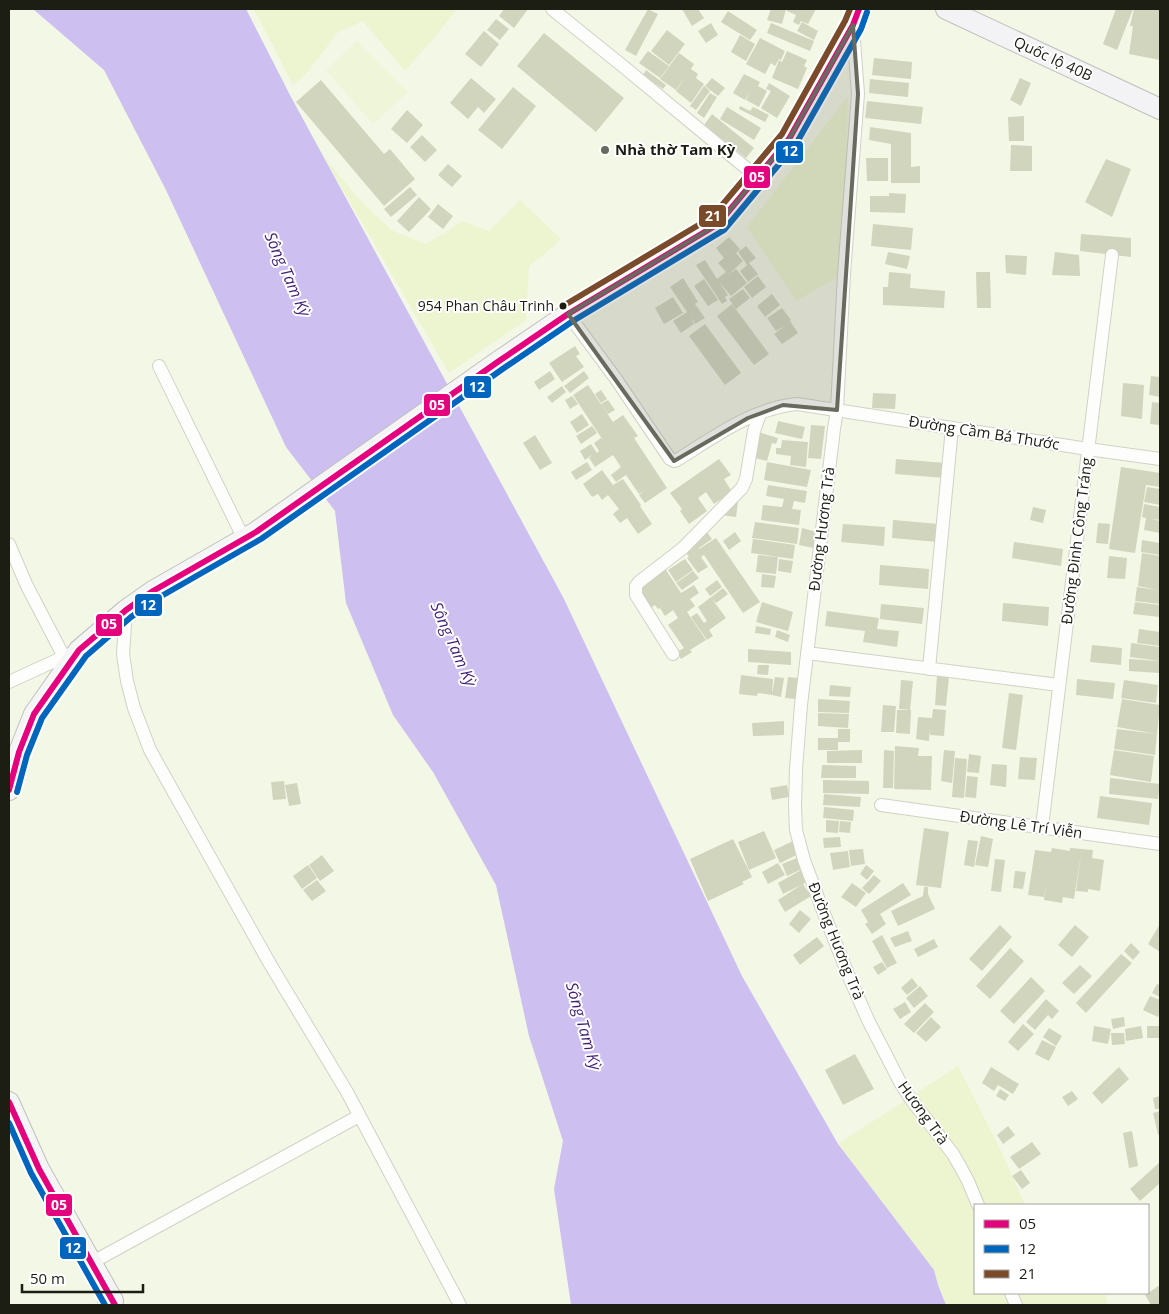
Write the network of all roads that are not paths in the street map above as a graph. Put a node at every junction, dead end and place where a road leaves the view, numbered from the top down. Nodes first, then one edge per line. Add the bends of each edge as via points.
1 (552, 9) edge
2 (946, 9) edge
3 (856, 17) edge
4 (1160, 109) edge
5 (756, 177) junction
6 (1112, 255) dead end
7 (568, 314) junction
8 (159, 366) dead end
9 (837, 410) junction
10 (760, 414) junction
11 (952, 428) junction
12 (1088, 449) junction
13 (1160, 459) edge
14 (250, 535) junction
15 (9, 544) edge
16 (126, 610) junction
17 (72, 653) junction
18 (807, 653) junction
19 (673, 654) dead end
20 (929, 669) junction
21 (9, 682) edge
22 (1059, 686) junction
23 (14, 748) edge
24 (10, 782) edge
25 (881, 805) dead end
26 (1042, 827) junction
27 (1160, 844) edge
28 (868, 1020) joint
29 (9, 1102) edge
30 (359, 1116) junction
31 (978, 1204) edge
32 (91, 1263) junction
33 (107, 1296) edge
34 (115, 1305) edge
35 (460, 1305) edge

1 - 5 street
2 - 4 highway, Quốc lộ 40B
3 - 5 main road via 790,139
3 - 9 street, Đường Hương Trà via 858,94
5 - 7 main road via 718,224
6 - 12 street, Đường Đinh Công Tráng
7 - 10 street, Đường Cầm Bá Thước via 670,459 677,460 716,435
7 - 14 main road
8 - 14 street
9 - 10 street, Đường Cầm Bá Thước via 797,404 783,405
9 - 11 street, Đường Cầm Bá Thước
9 - 18 street, Đường Hương Trà
10 - 19 street via 742,488 683,548 636,586 636,595
11 - 12 street, Đường Cầm Bá Thước
11 - 20 street
12 - 13 street, Đường Cầm Bá Thước
12 - 22 street, Đường Đinh Công Tráng
14 - 16 main road via 153,590
15 - 17 street via 26,584
16 - 17 main road
16 - 30 street via 123,654 127,681 150,750
17 - 21 street
17 - 23 main road
18 - 20 street
18 - 28 street, Đường Hương Trà via 796,769 796,830 820,903
20 - 22 street
22 - 26 street, Đường Đinh Công Tráng
23 - 24 main road
25 - 26 street, Đường Lê Trí Viễn
26 - 27 street, Đường Lê Trí Viễn
28 - 31 street, Hương Trà via 901,1084 953,1154
29 - 32 main road via 39,1170
30 - 32 street
30 - 35 street
32 - 33 main road
33 - 34 main road

